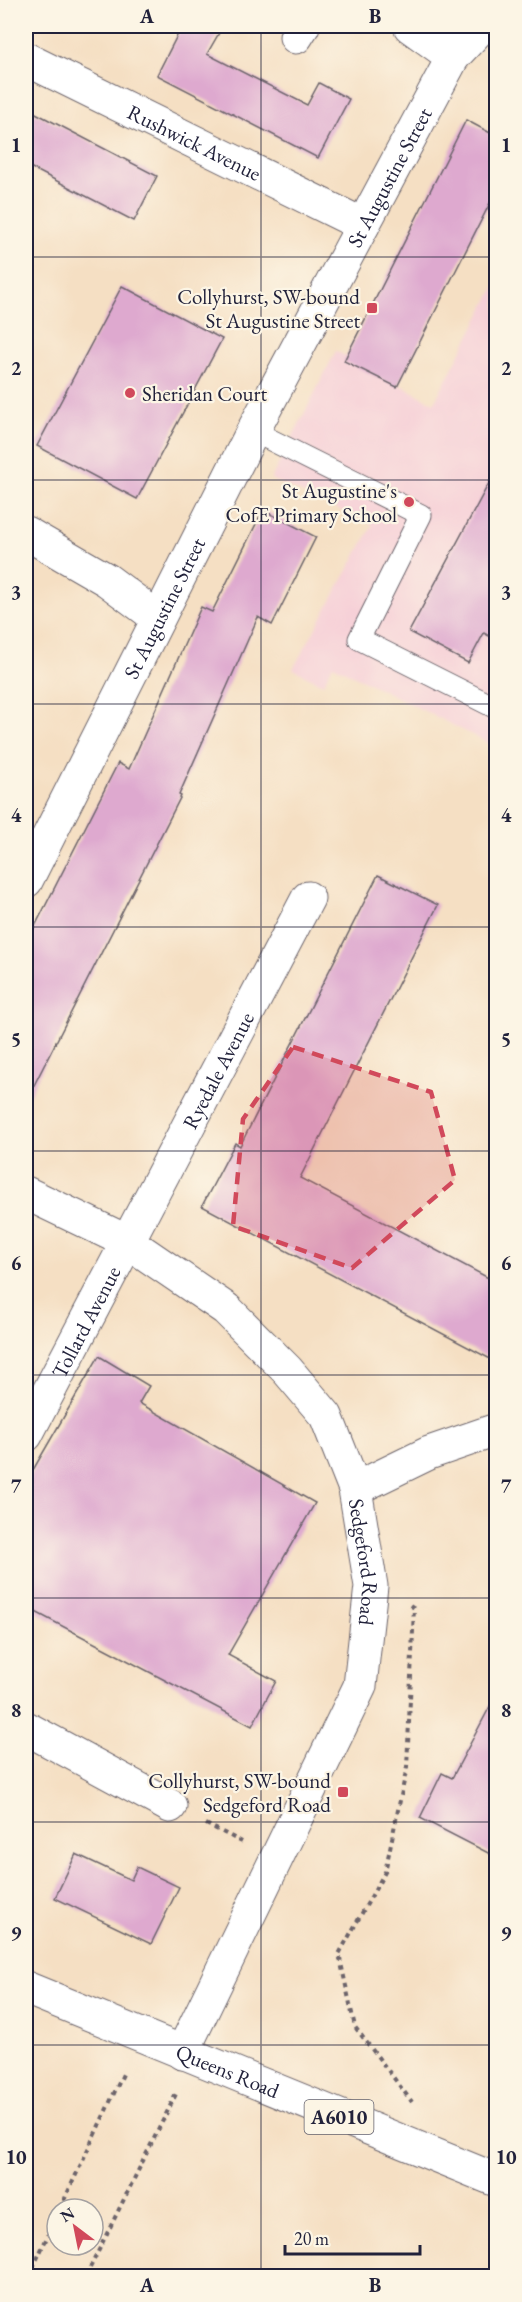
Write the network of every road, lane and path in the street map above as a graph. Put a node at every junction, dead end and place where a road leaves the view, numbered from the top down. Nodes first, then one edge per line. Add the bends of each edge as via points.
1 (410, 26) edge
2 (482, 26) edge
3 (453, 57) junction
4 (26, 59) edge
5 (363, 225) junction
6 (253, 431) junction
7 (26, 532) edge
8 (158, 618) junction
9 (496, 708) edge
10 (26, 881) edge
11 (308, 898) dead end
12 (26, 1192) edge
13 (128, 1242) junction
14 (496, 1430) edge
15 (26, 1435) edge
16 (355, 1489) junction
17 (371, 1586) junction
18 (26, 1728) edge
19 (170, 1806) joint
20 (276, 1858) junction
21 (26, 1988) edge
22 (141, 2036) junction
23 (188, 2056) junction
24 (405, 2144) junction
25 (496, 2180) edge
26 (66, 2197) edge
27 (45, 2242) edge
28 (29, 2277) edge
29 (86, 2277) edge

1 - 3 main road
2 - 3 main road, St Augustine Street
3 - 5 main road, St Augustine Street
4 - 5 main road, Rushwick Avenue
5 - 6 main road, St Augustine Street
6 - 8 main road, St Augustine Street
6 - 9 lane via 421,515 359,639
7 - 8 main road via 107,580
8 - 10 main road, St Augustine Street
11 - 13 main road, Ryedale Avenue
12 - 13 main road, Sedgeford Road
13 - 15 main road, Tollard Avenue
13 - 16 main road, Sedgeford Road via 226,1309 286,1370 326,1416
14 - 16 main road via 429,1453
16 - 17 main road, Sedgeford Road
17 - 20 main road, Sedgeford Road via 360,1686
17 - 24 path via 414,1608 407,1767 386,1872 339,1954 355,2027 412,2101
18 - 19 main road
19 - 20 path
20 - 23 main road, Sedgeford Road
21 - 22 main road, Queens Road / A6010
22 - 23 main road, Queens Road / A6010
22 - 26 path
23 - 24 main road, Queens Road / A6010
23 - 29 path
24 - 25 main road, Queens Road / A6010
27 - 28 path

